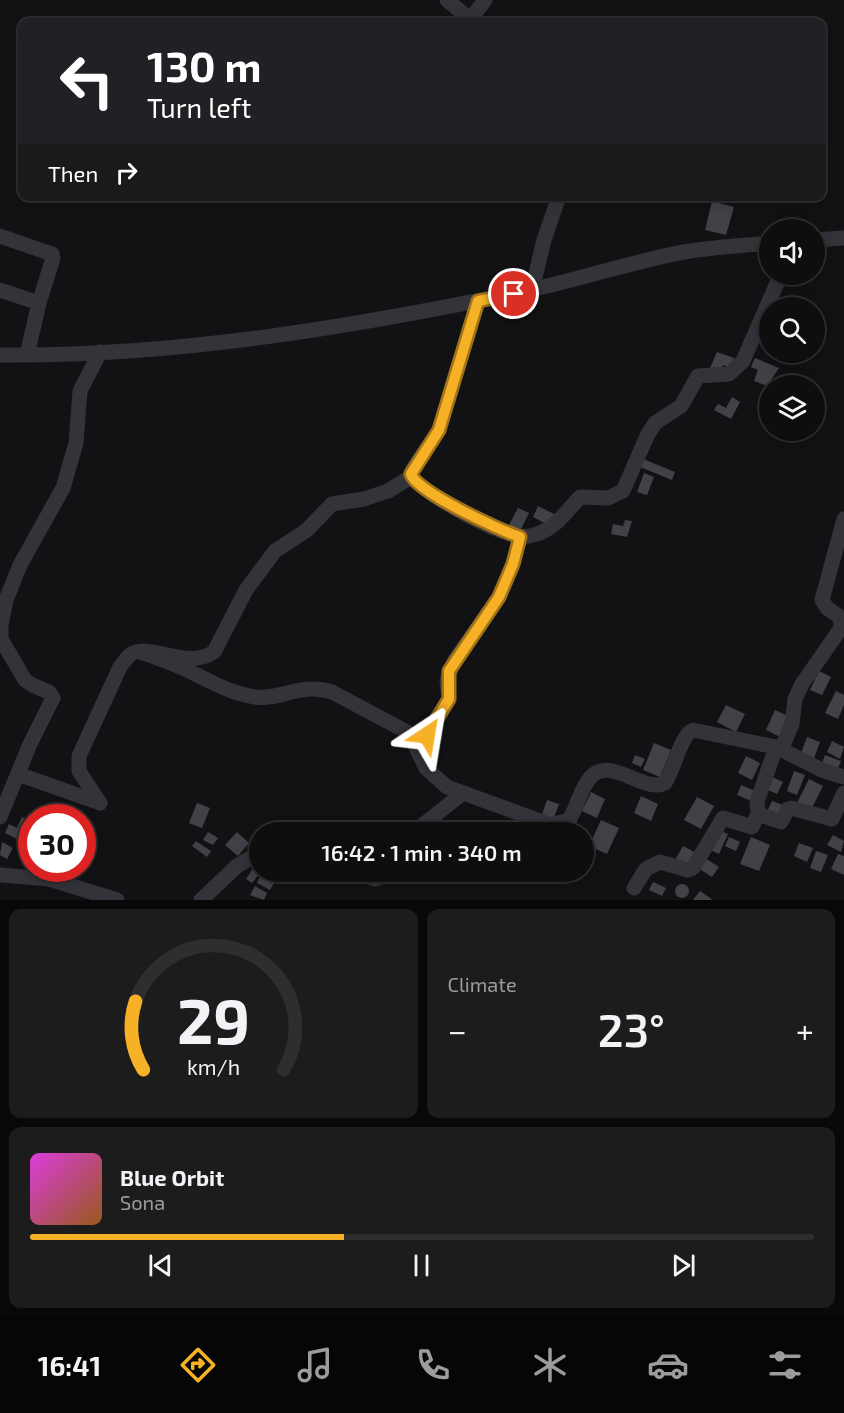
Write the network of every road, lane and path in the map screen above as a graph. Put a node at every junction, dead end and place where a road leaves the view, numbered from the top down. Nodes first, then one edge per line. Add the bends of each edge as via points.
1 (447, 0) edge
2 (485, 0) edge
3 (468, 18) edge
4 (474, 18) edge
5 (557, 201) edge
6 (0, 236) edge
7 (844, 238) edge
8 (825, 239) edge
9 (759, 244) edge
10 (776, 285) edge
11 (0, 290) edge
12 (532, 290) junction
13 (478, 301) junction
14 (39, 303) junction
15 (100, 352) junction
16 (0, 355) edge
17 (27, 355) junction
18 (411, 477) junction
19 (844, 519) edge
20 (520, 537) junction
21 (140, 652) junction
22 (417, 749) junction
23 (779, 749) junction
24 (18, 774) junction
25 (844, 777) edge
26 (463, 793) junction
27 (844, 793) edge
28 (758, 814) junction
29 (0, 817) edge
30 (427, 822) edge
31 (838, 823) edge
32 (249, 859) edge
33 (0, 875) edge
34 (634, 888) dead end
35 (117, 900) edge
36 (201, 900) edge

1 - 3 street
2 - 4 street
5 - 12 street
6 - 14 street via 52,254
7 - 8 street
9 - 12 street via 683,252
10 - 20 street via 743,361 729,374 698,376 681,406 655,423 623,491 608,498 580,497 555,525
11 - 14 street
12 - 13 street
13 - 15 street via 262,336
13 - 18 street via 439,430
14 - 17 street
15 - 17 street
15 - 24 street via 80,392 76,443 66,479 20,565 3,615 1,639 9,654 26,680 53,698
16 - 17 street
18 - 20 street via 444,501 499,531
18 - 21 street via 388,491 332,504 307,530 275,551 246,590 214,652 206,658
19 - 23 street via 822,600 840,617 842,628 802,684 795,699 792,724
20 - 22 street via 499,597 454,661 447,680 449,699
21 - 22 street via 219,688 255,697 295,690 332,692 402,728
21 - 24 street via 134,652 120,666 79,756 79,771 100,803
22 - 26 street via 426,768 447,787
23 - 25 street
23 - 26 street via 693,730 685,734 665,783 655,786 615,772 596,773 569,820 560,825
23 - 28 street via 757,802
24 - 29 street
26 - 30 street
27 - 31 street
28 - 31 street via 781,822 791,808
28 - 34 street via 752,827 726,818 720,820 693,868 660,862 646,869
32 - 36 street
33 - 35 street via 50,879

